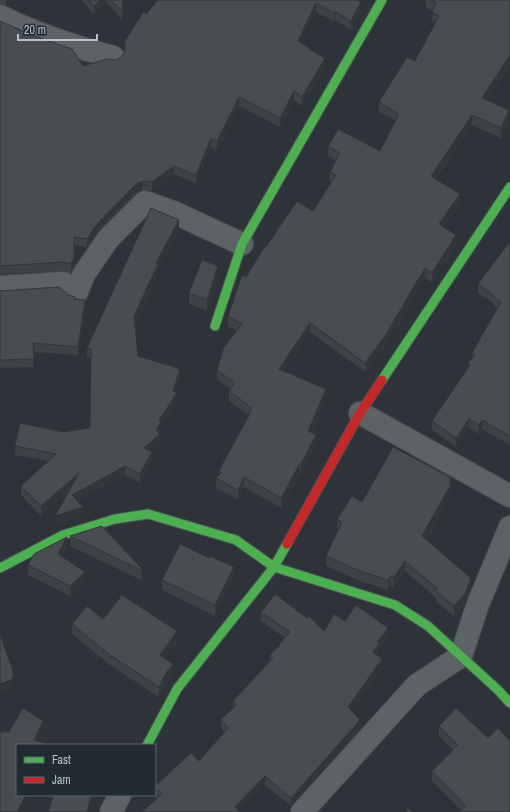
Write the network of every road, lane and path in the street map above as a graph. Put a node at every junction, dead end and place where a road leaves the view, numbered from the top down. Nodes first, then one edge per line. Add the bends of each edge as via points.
1 (382, 0) edge
2 (0, 16) edge
3 (113, 57) dead end
4 (510, 187) edge
5 (242, 244) junction
6 (0, 287) edge
7 (215, 326) dead end
8 (360, 412) junction
9 (510, 496) edge
10 (510, 527) edge
11 (274, 567) junction
12 (0, 568) edge
13 (460, 656) junction
14 (510, 703) edge
15 (148, 744) edge
16 (119, 796) edge
17 (111, 812) edge
18 (302, 812) edge

1 - 5 street
2 - 3 street via 86,50
4 - 8 street
5 - 6 street via 145,202 108,239 84,274 76,294 64,283
5 - 7 street
8 - 9 street
8 - 11 street
10 - 13 street via 478,604
11 - 12 street via 236,540 148,514 115,519 63,535
11 - 13 street via 396,605 428,626
11 - 15 street via 177,689
13 - 14 street
13 - 18 street via 417,685
16 - 17 street

